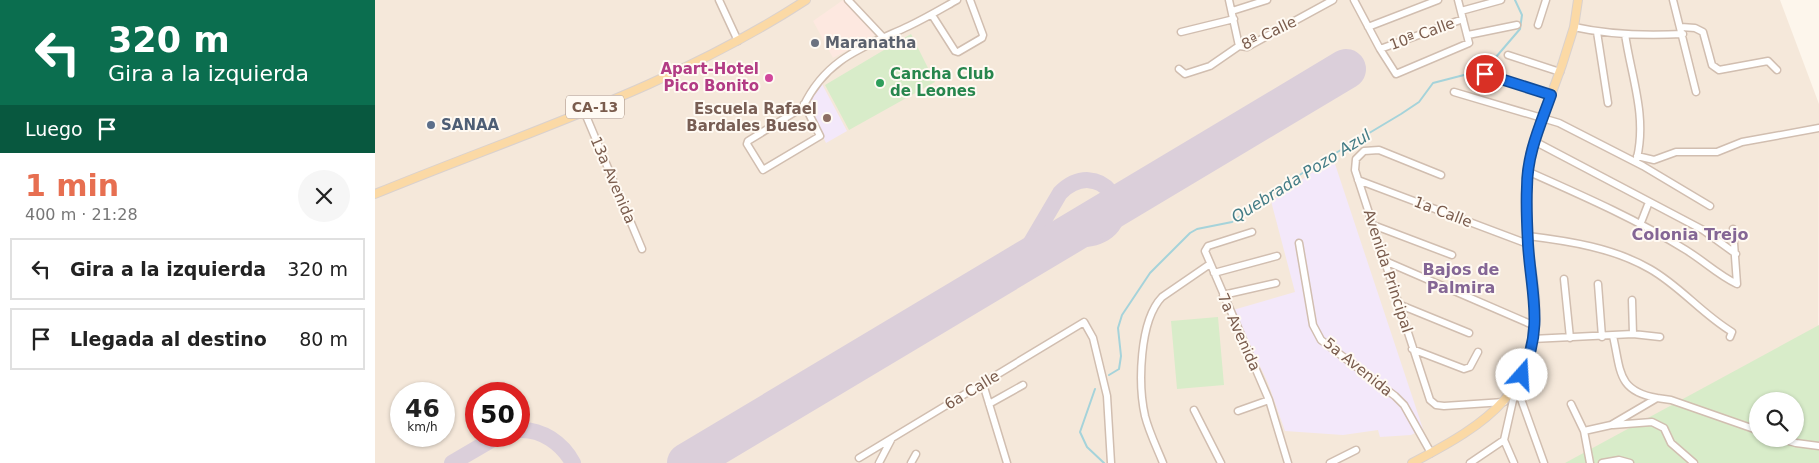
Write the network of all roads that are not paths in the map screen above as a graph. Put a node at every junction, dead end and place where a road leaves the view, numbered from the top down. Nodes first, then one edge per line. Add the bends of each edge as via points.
1 (719, 0) edge
2 (806, 0) edge
3 (849, 0) edge
4 (957, 0) edge
5 (970, 0) edge
6 (1229, 0) edge
7 (1267, 0) edge
8 (1333, 0) edge
9 (1364, 0) edge
10 (1438, 0) edge
11 (1458, 0) edge
12 (1501, 0) edge
13 (1546, 0) edge
14 (1578, 0) edge
15 (1673, 0) edge
16 (1355, 2) edge
17 (1232, 11) junction
18 (1461, 11) junction
19 (932, 15) junction
20 (1234, 19) junction
21 (1463, 19) junction
22 (1517, 25) dead end
23 (1538, 25) dead end
24 (1369, 27) junction
25 (1574, 27) junction
26 (1682, 30) junction
27 (1181, 32) dead end
28 (1597, 32) junction
29 (1625, 34) junction
30 (881, 36) junction
31 (1469, 38) junction
32 (738, 40) junction
33 (1239, 46) junction
34 (1380, 49) junction
35 (1508, 55) dead end
36 (1179, 70) dead end
37 (1777, 70) dead end
38 (1560, 72) junction
39 (1485, 74) dead end
40 (1454, 92) dead end
41 (1697, 92) dead end
42 (1551, 95) junction
43 (1608, 103) dead end
44 (804, 104) junction
45 (585, 111) junction
46 (1543, 117) junction
47 (1819, 128) edge
48 (1534, 141) junction
49 (1636, 159) junction
50 (1527, 171) junction
51 (1441, 175) dead end
52 (1358, 180) junction
53 (375, 194) edge
54 (1649, 202) junction
55 (1711, 206) dead end
56 (1373, 224) junction
57 (1640, 225) junction
58 (1733, 229) dead end
59 (1253, 232) dead end
60 (1528, 240) junction
61 (1299, 243) dead end
62 (642, 249) dead end
63 (1452, 254) dead end
64 (1736, 254) junction
65 (1277, 256) dead end
66 (1385, 261) junction
67 (1210, 264) junction
68 (1214, 273) junction
69 (1564, 280) dead end
70 (1276, 283) dead end
71 (1598, 284) dead end
72 (1223, 295) junction
73 (1632, 300) dead end
74 (1398, 304) junction
75 (1535, 326) junction
76 (1469, 333) dead end
77 (1633, 334) junction
78 (1613, 336) junction
79 (1601, 337) junction
80 (1660, 337) dead end
81 (1730, 337) dead end
82 (1570, 338) junction
83 (1532, 339) junction
84 (1413, 349) junction
85 (1478, 352) dead end
86 (983, 384) junction
87 (1023, 385) dead end
88 (1516, 387) junction
89 (1657, 398) junction
90 (1269, 400) junction
91 (1504, 402) junction
92 (989, 404) junction
93 (1571, 404) dead end
94 (1194, 410) dead end
95 (1238, 411) dead end
96 (1611, 425) junction
97 (1749, 427) edge
98 (1584, 431) junction
99 (891, 440) junction
100 (1504, 440) junction
101 (1804, 444) edge
102 (1819, 446) edge
103 (1356, 450) dead end
104 (1431, 453) junction
105 (916, 454) dead end
106 (859, 458) dead end
107 (1473, 462) edge
108 (1628, 462) edge
109 (879, 463) edge
110 (911, 463) edge
111 (1007, 463) edge
112 (1111, 463) edge
113 (1163, 463) edge
114 (1221, 463) edge
115 (1288, 463) edge
116 (1330, 463) edge
117 (1412, 463) edge
118 (1514, 463) edge
119 (1544, 463) edge
120 (1591, 463) edge
121 (1602, 463) edge
122 (1694, 463) edge

1 - 32 street
2 - 32 main road, CA-13
3 - 30 street
4 - 19 street
5 - 19 street via 983,35 958,52
6 - 17 street
7 - 17 street
8 - 33 street, 8ª Calle via 1247,47
9 - 16 street
10 - 24 street
11 - 18 street
12 - 18 street
13 - 23 street
14 - 25 main road
15 - 26 street
16 - 24 street
17 - 20 street
18 - 21 street
19 - 30 street
20 - 27 street
20 - 33 street
21 - 31 street
21 - 34 street, 10ª Calle
22 - 31 street
24 - 34 street
25 - 28 street
25 - 38 main road
26 - 29 street via 1653,36
26 - 37 street via 1695,28 1703,32 1713,65 1719,70 1768,60
26 - 41 street
28 - 29 street
28 - 43 street
29 - 49 street via 1630,72 1639,97
30 - 44 street via 839,60 812,89
31 - 34 street via 1467,45 1396,74
32 - 45 main road, CA-13 via 648,86
33 - 36 street, 8ª Calle via 1210,66 1193,73 1185,74
35 - 38 street
38 - 42 main road
39 - 42 street
40 - 46 street
42 - 46 main road
44 - 44 street via 820,134 819,138 761,169 748,141
45 - 53 main road, CA-13
45 - 62 street, 13a Avenida
46 - 48 main road
46 - 49 street
47 - 49 street via 1742,142 1717,152 1676,152 1654,160
48 - 50 main road
48 - 54 street
49 - 55 street
50 - 57 street
50 - 60 main road
51 - 52 street, Avenida Principal via 1371,148 1356,159
52 - 56 street, Avenida Principal
52 - 60 street, 1a Calle
54 - 57 street
54 - 64 street via 1703,230
56 - 63 street
56 - 66 street, Avenida Principal
57 - 64 street via 1687,250 1719,276 1737,284
58 - 64 street
59 - 67 street via 1208,246 1205,251
60 - 75 main road via 1535,295
60 - 81 street, 1a Calle via 1568,241 1594,247 1650,269 1732,332
61 - 104 street, 5a Avenida via 1313,325 1321,340 1395,396
65 - 68 street
66 - 74 street, Avenida Principal
66 - 75 street
67 - 68 street, 7a Avenida
67 - 113 street via 1155,304 1148,327 1141,358 1145,416
68 - 72 street, 7a Avenida
69 - 82 street
70 - 72 street
71 - 79 street
72 - 90 street, 7a Avenida
73 - 77 street
74 - 76 street
74 - 84 street, Avenida Principal
75 - 83 main road
77 - 78 street
77 - 80 street
78 - 79 street
78 - 89 street via 1625,383 1636,392
79 - 82 street
82 - 83 street
83 - 88 main road via 1527,363
84 - 85 street via 1464,368 1470,367
84 - 91 street, Avenida Principal via 1426,392 1436,405
86 - 92 street
86 - 99 street, 6a Calle
86 - 112 street, 6a Calle via 1084,322 1093,338 1107,396
87 - 92 street
88 - 91 main road
88 - 100 street
88 - 119 street
89 - 96 street
89 - 97 street
90 - 95 street
90 - 115 street, 7a Avenida
91 - 104 main road via 1466,433
92 - 111 street
93 - 98 street
94 - 114 street
96 - 98 street
96 - 122 street via 1651,422 1664,428 1671,443
98 - 120 street
99 - 106 street, 6a Calle
99 - 109 street
100 - 107 street
100 - 118 street
101 - 102 street
103 - 116 street
104 - 117 main road
105 - 110 street
108 - 121 street

